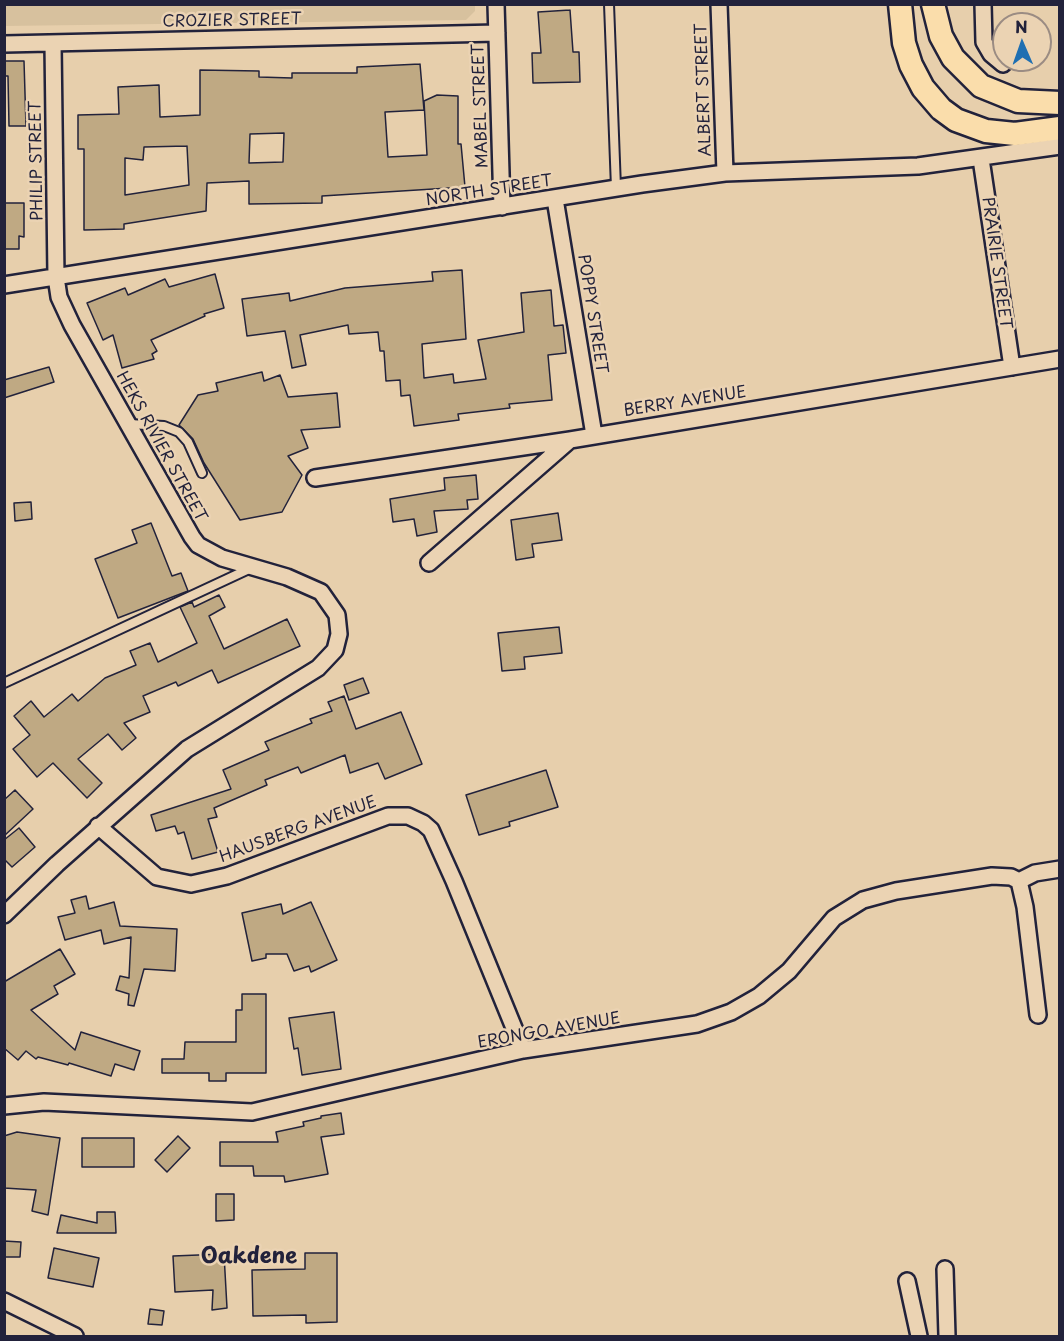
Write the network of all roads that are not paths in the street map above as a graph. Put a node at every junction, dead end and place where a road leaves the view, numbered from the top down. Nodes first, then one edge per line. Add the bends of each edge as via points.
1 (496, 4) edge
2 (609, 4) edge
3 (719, 4) edge
4 (900, 4) edge
5 (933, 4) edge
6 (983, 4) edge
7 (497, 33) junction
8 (4, 44) edge
9 (53, 44) junction
10 (992, 55) edge
11 (1059, 103) edge
12 (1059, 128) edge
13 (1059, 146) edge
14 (981, 159) junction
15 (725, 173) junction
16 (616, 188) junction
17 (555, 199) junction
18 (502, 207) junction
19 (56, 277) junction
20 (4, 285) edge
21 (1059, 359) edge
22 (1012, 367) junction
23 (127, 424) junction
24 (594, 435) junction
25 (570, 440) junction
26 (202, 473) dead end
27 (315, 478) dead end
28 (429, 563) dead end
29 (253, 567) junction
30 (4, 683) edge
31 (98, 826) junction
32 (1059, 869) edge
33 (1019, 881) junction
34 (4, 915) edge
35 (1038, 1015) dead end
36 (523, 1050) junction
37 (4, 1106) edge
38 (945, 1269) dead end
39 (907, 1281) dead end
40 (4, 1301) edge
41 (75, 1336) edge
42 (919, 1336) edge
43 (947, 1336) edge

1 - 7 street, MABEL STREET
2 - 16 lane
3 - 15 street, ALBERT STREET
4 - 12 main road via 911,65 923,88 941,109 986,131 1016,134
5 - 11 main road via 941,36 953,58 981,86 1018,101
6 - 10 street via 984,42
7 - 9 street, CROZIER STREET
7 - 18 street, MABEL STREET
8 - 9 street, CROZIER STREET
9 - 19 street, PHILIP STREET
13 - 14 street, NORTH STREET
14 - 15 street, NORTH STREET via 918,166
14 - 22 street, PRAIRIE STREET
15 - 16 street, NORTH STREET
16 - 17 street, NORTH STREET
17 - 18 street, NORTH STREET
17 - 24 street, POPPY STREET
18 - 19 street, NORTH STREET
19 - 20 street, NORTH STREET
19 - 23 street, HEKS RIVIER STREET via 62,303
21 - 22 street, BERRY AVENUE
22 - 24 street, BERRY AVENUE
23 - 26 lane via 145,423 179,432 188,441
23 - 29 street, HEKS RIVIER STREET via 198,544 222,558
24 - 25 street, BERRY AVENUE
25 - 27 street, BERRY AVENUE
25 - 28 street
29 - 30 lane
29 - 31 street, HEKS RIVIER STREET via 321,592 337,615 339,634 335,650 306,677 187,749
31 - 34 street, HEKS RIVIER STREET
31 - 36 street, HAUSBERG AVENUE via 158,877 191,884 227,876 388,816 408,816 431,830
32 - 33 street via 1035,873
33 - 35 street
33 - 36 street, ERONGO AVENUE via 992,876 871,897 834,918 789,971 767,989 714,1019 678,1028
36 - 37 street, ERONGO AVENUE via 252,1112 44,1102
38 - 43 street
39 - 42 street
40 - 41 street

